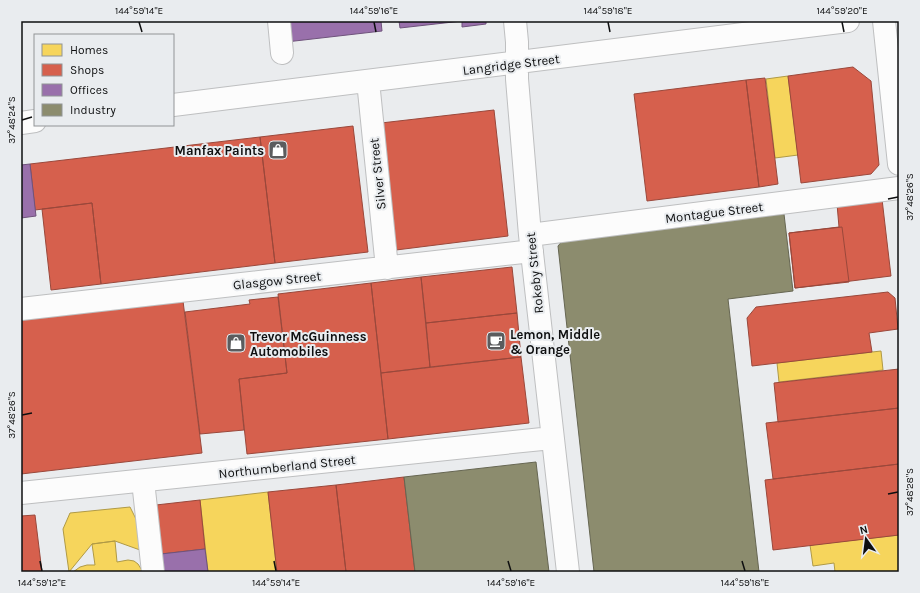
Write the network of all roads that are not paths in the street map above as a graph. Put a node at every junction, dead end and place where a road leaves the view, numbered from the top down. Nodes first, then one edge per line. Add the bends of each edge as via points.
1 (279, 21) edge
2 (515, 21) edge
3 (848, 21) edge
4 (884, 21) edge
5 (282, 53) dead end
6 (517, 63) junction
7 (368, 81) junction
8 (174, 105) edge
9 (34, 121) edge
10 (21, 123) edge
11 (899, 164) edge
12 (899, 188) edge
13 (531, 243) junction
14 (387, 268) junction
15 (21, 309) edge
16 (552, 438) junction
17 (143, 481) junction
18 (21, 493) edge
19 (152, 572) edge
20 (568, 572) edge

1 - 5 street
2 - 6 street, Rokeby Street
3 - 6 street, Langridge Street
4 - 11 street
6 - 7 street, Langridge Street
6 - 13 street, Rokeby Street
7 - 8 street, Langridge Street
7 - 14 street, Silver Street
9 - 10 street
12 - 13 street, Montague Street
13 - 14 street, Glasgow Street
13 - 16 street, Rokeby Street
14 - 15 street, Glasgow Street
16 - 17 street, Northumberland Street
16 - 20 street, Rokeby Street
17 - 18 street, Northumberland Street
17 - 19 street

